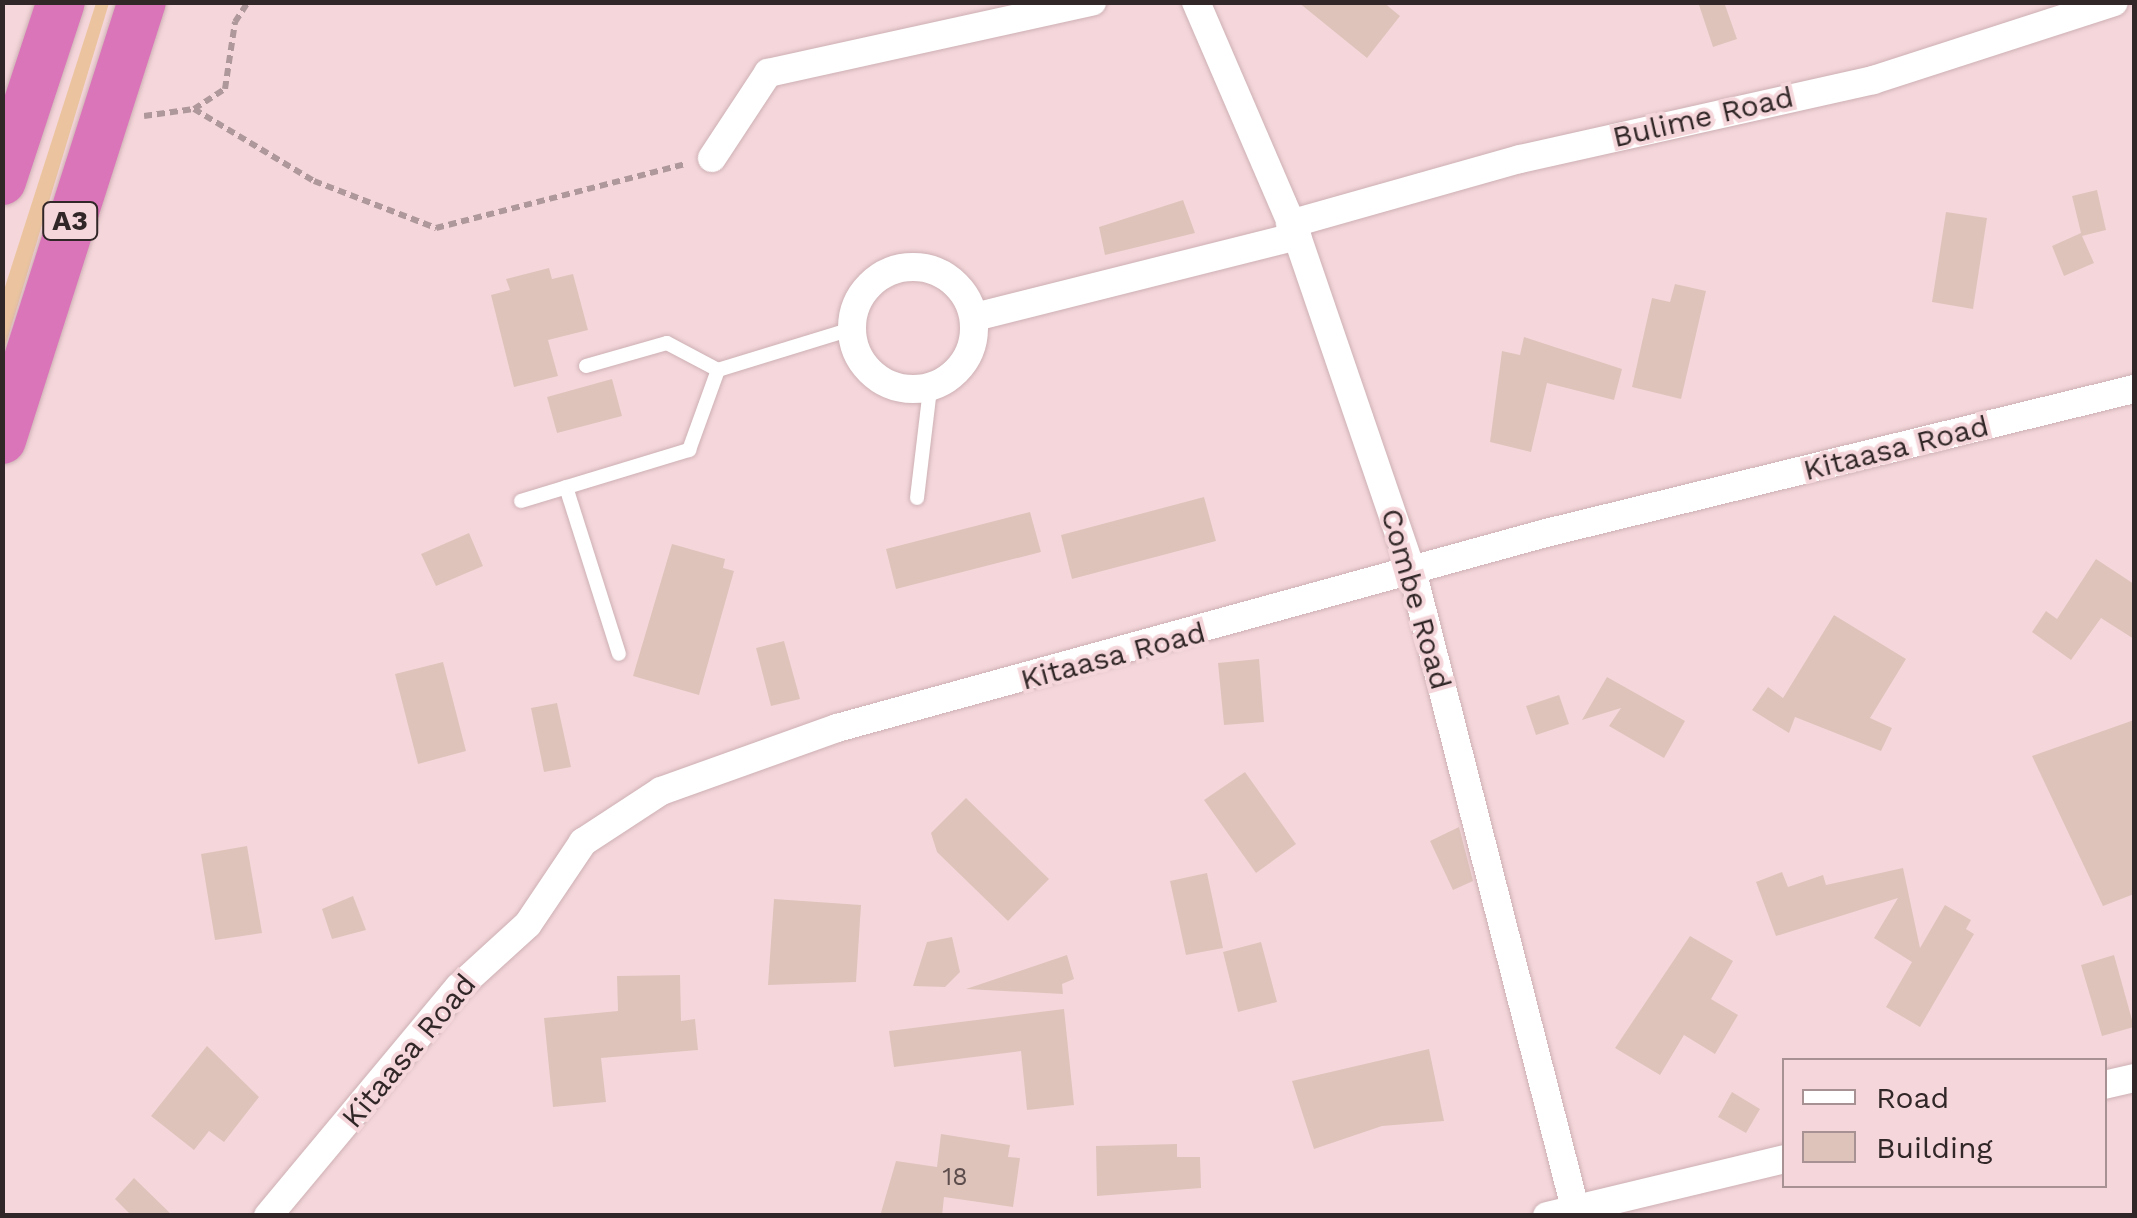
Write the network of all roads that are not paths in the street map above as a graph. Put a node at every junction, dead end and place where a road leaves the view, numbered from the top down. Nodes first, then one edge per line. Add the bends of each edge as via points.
1 (61, 2) edge
2 (142, 2) edge
3 (1092, 2) edge
4 (1196, 2) edge
5 (2114, 2) edge
6 (712, 158) road end
7 (2, 181) edge
8 (1294, 230) junction
9 (975, 317) junction
10 (851, 329) junction
11 (586, 366) dead end
12 (718, 370) junction
13 (930, 389) junction
14 (2134, 389) edge
15 (2, 440) edge
16 (566, 487) junction
17 (917, 498) dead end
18 (521, 501) dead end
19 (1414, 574) junction
20 (619, 654) dead end
21 (2134, 1078) edge
22 (2107, 1084) edge
23 (1782, 1160) edge
24 (1576, 1212) edge
25 (268, 1216) edge
26 (1547, 1216) edge

1 - 7 highway, A3
2 - 15 highway, A3
3 - 6 street via 768,73
4 - 8 street, Combe Road
5 - 8 street, Bulime Road via 1873,80 1520,159
8 - 9 street, Bulime Road
8 - 19 street, Combe Road
9 - 10 street via 950,280 907,266 868,288
9 - 13 street via 973,348 956,374
10 - 12 lane
10 - 13 street via 876,378
11 - 12 lane via 667,342
12 - 16 lane via 690,450
13 - 17 lane
14 - 19 street, Kitaasa Road
16 - 18 lane
16 - 20 lane
19 - 24 street, Combe Road
19 - 25 street, Kitaasa Road via 838,728 661,792 582,842 528,924 459,987
21 - 22 street
23 - 24 street
24 - 26 street

